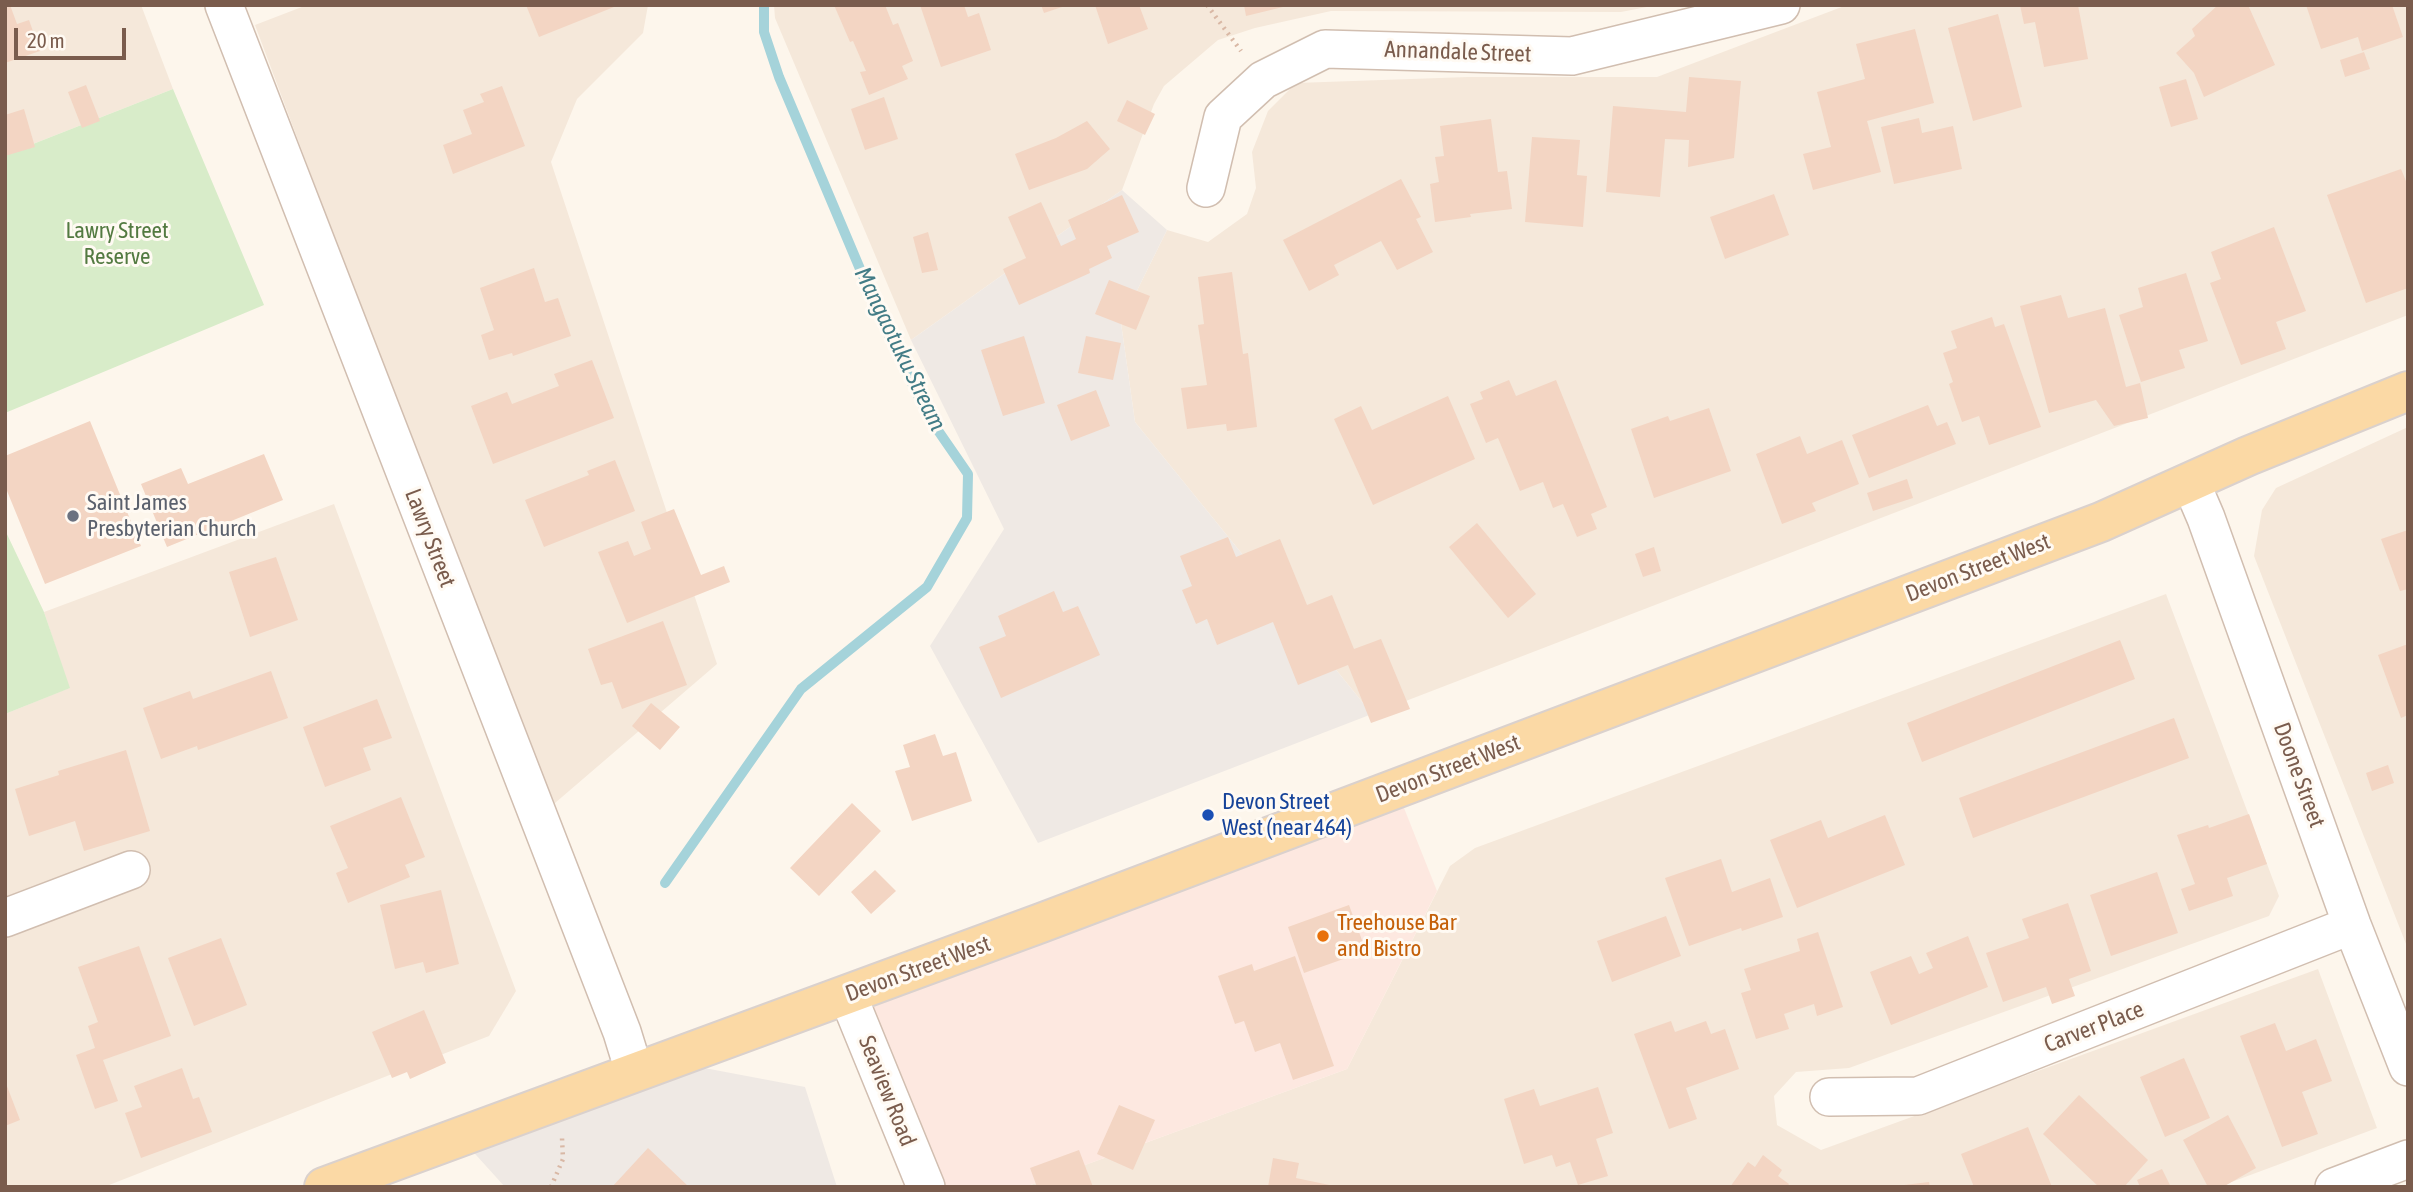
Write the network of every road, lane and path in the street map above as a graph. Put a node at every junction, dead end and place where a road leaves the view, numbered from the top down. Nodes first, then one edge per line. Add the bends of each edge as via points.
1 (224, 5) edge
2 (1207, 5) edge
3 (1781, 5) edge
4 (1263, 80) junction
5 (1206, 188) dead end
6 (2408, 391) edge
7 (2191, 483) junction
8 (131, 870) dead end
9 (5, 918) edge
10 (2352, 925) junction
11 (848, 996) junction
12 (2408, 1067) edge
13 (635, 1071) junction
14 (1829, 1097) dead end
15 (2408, 1159) edge
16 (324, 1187) edge
17 (926, 1187) edge
18 (2334, 1187) edge

1 - 13 street, Lawry Street
2 - 4 path
3 - 4 street, Annandale Street via 1572,56 1325,49
4 - 5 street, Annandale Street via 1223,117
6 - 7 main road, Devon Street West
7 - 10 street, Doone Street
7 - 11 main road, Devon Street West via 2101,522
8 - 9 street
10 - 12 street, Doone Street
10 - 14 street, Carver Place via 1918,1096
11 - 13 main road, Devon Street West
11 - 17 street, Seaview Road
13 - 16 main road, Devon Street West
15 - 18 street

